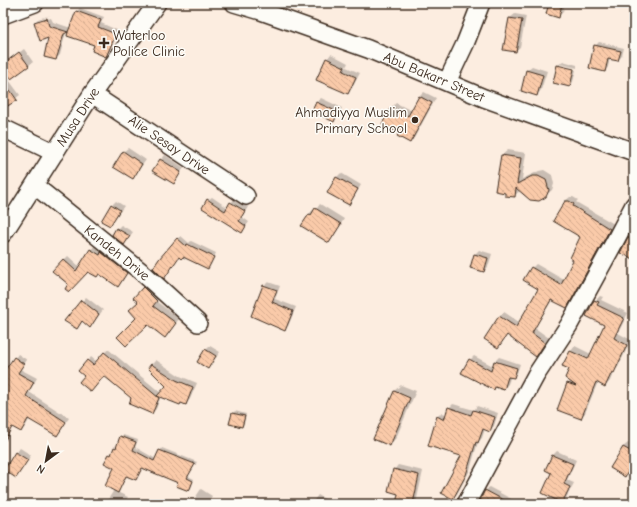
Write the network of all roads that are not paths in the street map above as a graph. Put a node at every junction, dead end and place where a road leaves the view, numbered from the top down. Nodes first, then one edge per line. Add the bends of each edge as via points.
1 (35, 3) edge
2 (157, 3) edge
3 (234, 3) edge
4 (481, 3) edge
5 (3, 15) edge
6 (448, 82) junction
7 (92, 94) junction
8 (3, 128) edge
9 (634, 152) edge
10 (55, 153) junction
11 (34, 185) junction
12 (246, 196) dead end
13 (634, 205) edge
14 (3, 234) edge
15 (198, 323) dead end
16 (466, 504) edge

1 - 5 street
2 - 7 street, Musa Drive
3 - 6 street, Abu Bakarr Street via 368,49
4 - 6 street
6 - 9 street, Abu Bakarr Street via 484,98
7 - 10 street, Musa Drive
7 - 12 street, Alie Sesay Drive
8 - 10 street
10 - 11 street, Musa Drive
11 - 14 street, Musa Drive
11 - 15 street, Kandeh Drive via 143,273
13 - 16 street via 569,325 536,375

